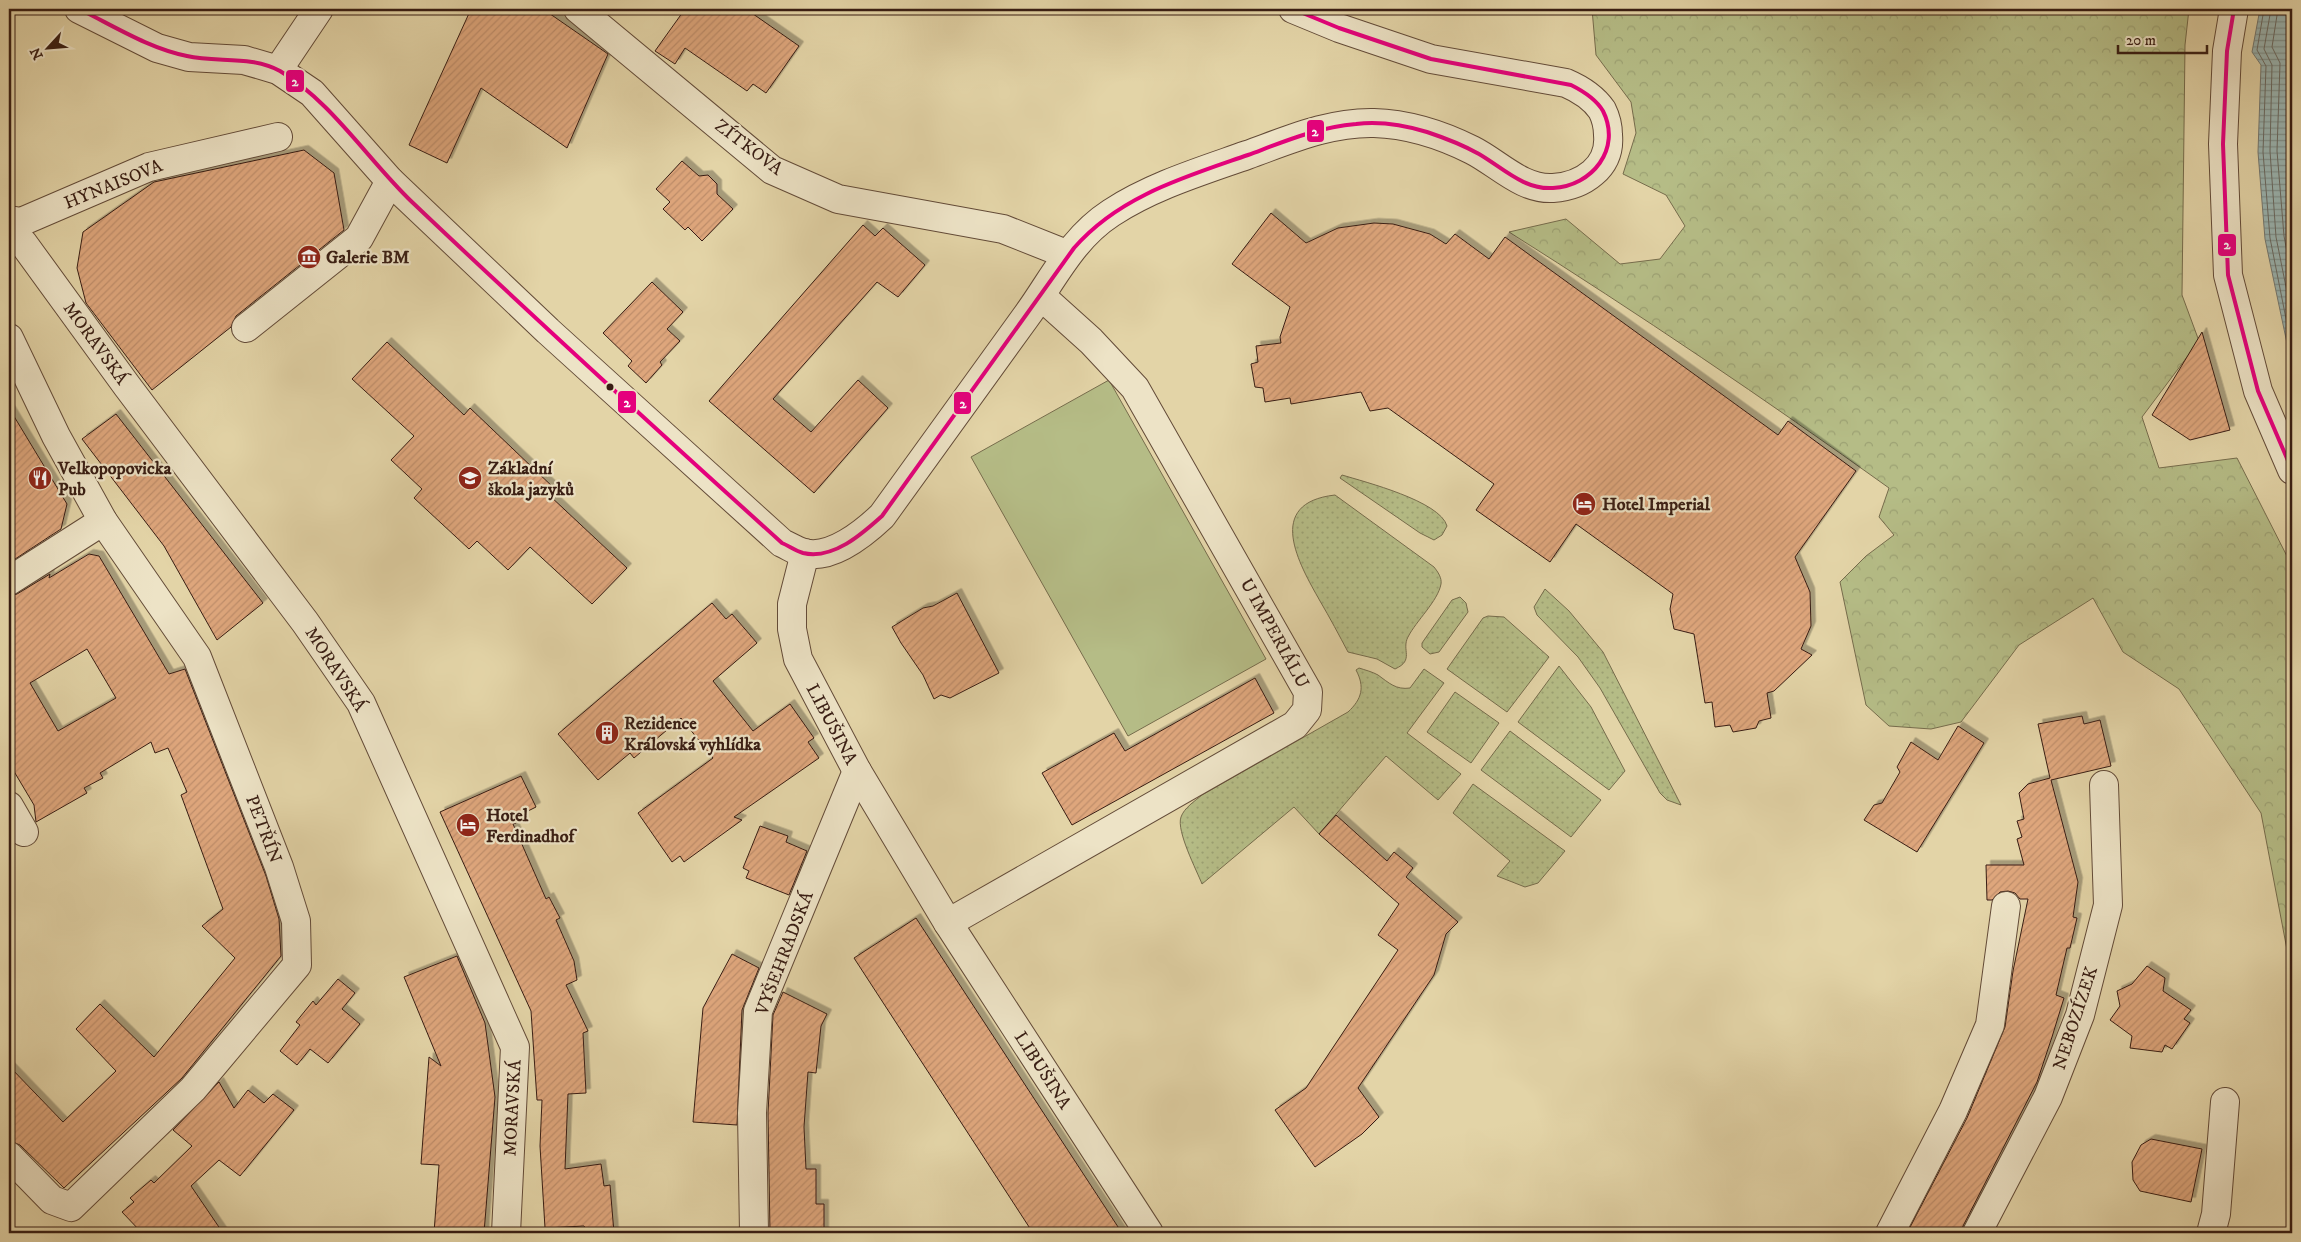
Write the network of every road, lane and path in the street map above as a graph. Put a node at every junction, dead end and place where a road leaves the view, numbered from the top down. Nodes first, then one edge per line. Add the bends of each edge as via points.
1 (79, 9) edge
2 (318, 9) edge
3 (578, 9) edge
4 (1293, 9) edge
5 (2234, 9) edge
6 (278, 70) junction
7 (278, 137) dead end
8 (390, 180) junction
9 (9, 220) edge
10 (9, 235) edge
11 (1066, 254) junction
12 (1041, 296) junction
13 (246, 328) dead end
14 (9, 338) edge
15 (2292, 470) edge
16 (103, 521) junction
17 (805, 553) junction
18 (9, 581) edge
19 (856, 771) junction
20 (2104, 785) dead end
21 (9, 806) edge
22 (24, 832) dead end
23 (2006, 906) dead end
24 (948, 923) junction
25 (2225, 1102) dead end
26 (9, 1156) edge
27 (506, 1233) edge
28 (754, 1233) edge
29 (1149, 1233) edge
30 (1890, 1233) edge
31 (1977, 1233) edge
32 (2211, 1233) edge

1 - 6 street via 157,48 189,57 244,60
2 - 6 street
3 - 11 street, ZÍTKOVA via 772,170 838,199 1003,229
4 - 11 street via 1431,59 1566,83 1580,89 1604,113 1609,143 1604,160 1596,171 1575,182 1552,188 1533,186 1474,152 1426,132 1375,123 1320,128 1147,194 1112,212
5 - 15 street via 2226,51 2223,144 2228,275 2258,391
6 - 8 street via 312,93
7 - 9 street, HYNAISOVA via 149,167 21,222
8 - 13 street via 359,238
8 - 17 street via 548,331 782,543
10 - 27 street, MORAVSKÁ via 23,243 361,702 515,1047
11 - 12 street
12 - 17 street via 882,516 863,534 843,545 824,552
12 - 24 street, U IMPERIÁLU via 1136,388 1308,692 1307,710 1295,725
14 - 16 street, PETŘÍN via 56,436
16 - 18 street
16 - 26 street, PETŘÍN via 197,657 279,867 296,921 297,965 193,1089 71,1208 52,1200
17 - 19 street, LIBUŠINA via 792,604 792,629 798,659
19 - 24 street, LIBUŠINA
19 - 28 street, VYŠEHRADSKÁ via 758,1011 752,1113
20 - 31 street, NEBOZÍZEK via 2108,905 2080,1015 2048,1097
21 - 22 street
23 - 30 street via 1990,1025 1954,1111
24 - 29 street, LIBUŠINA
25 - 32 street via 2216,1214

